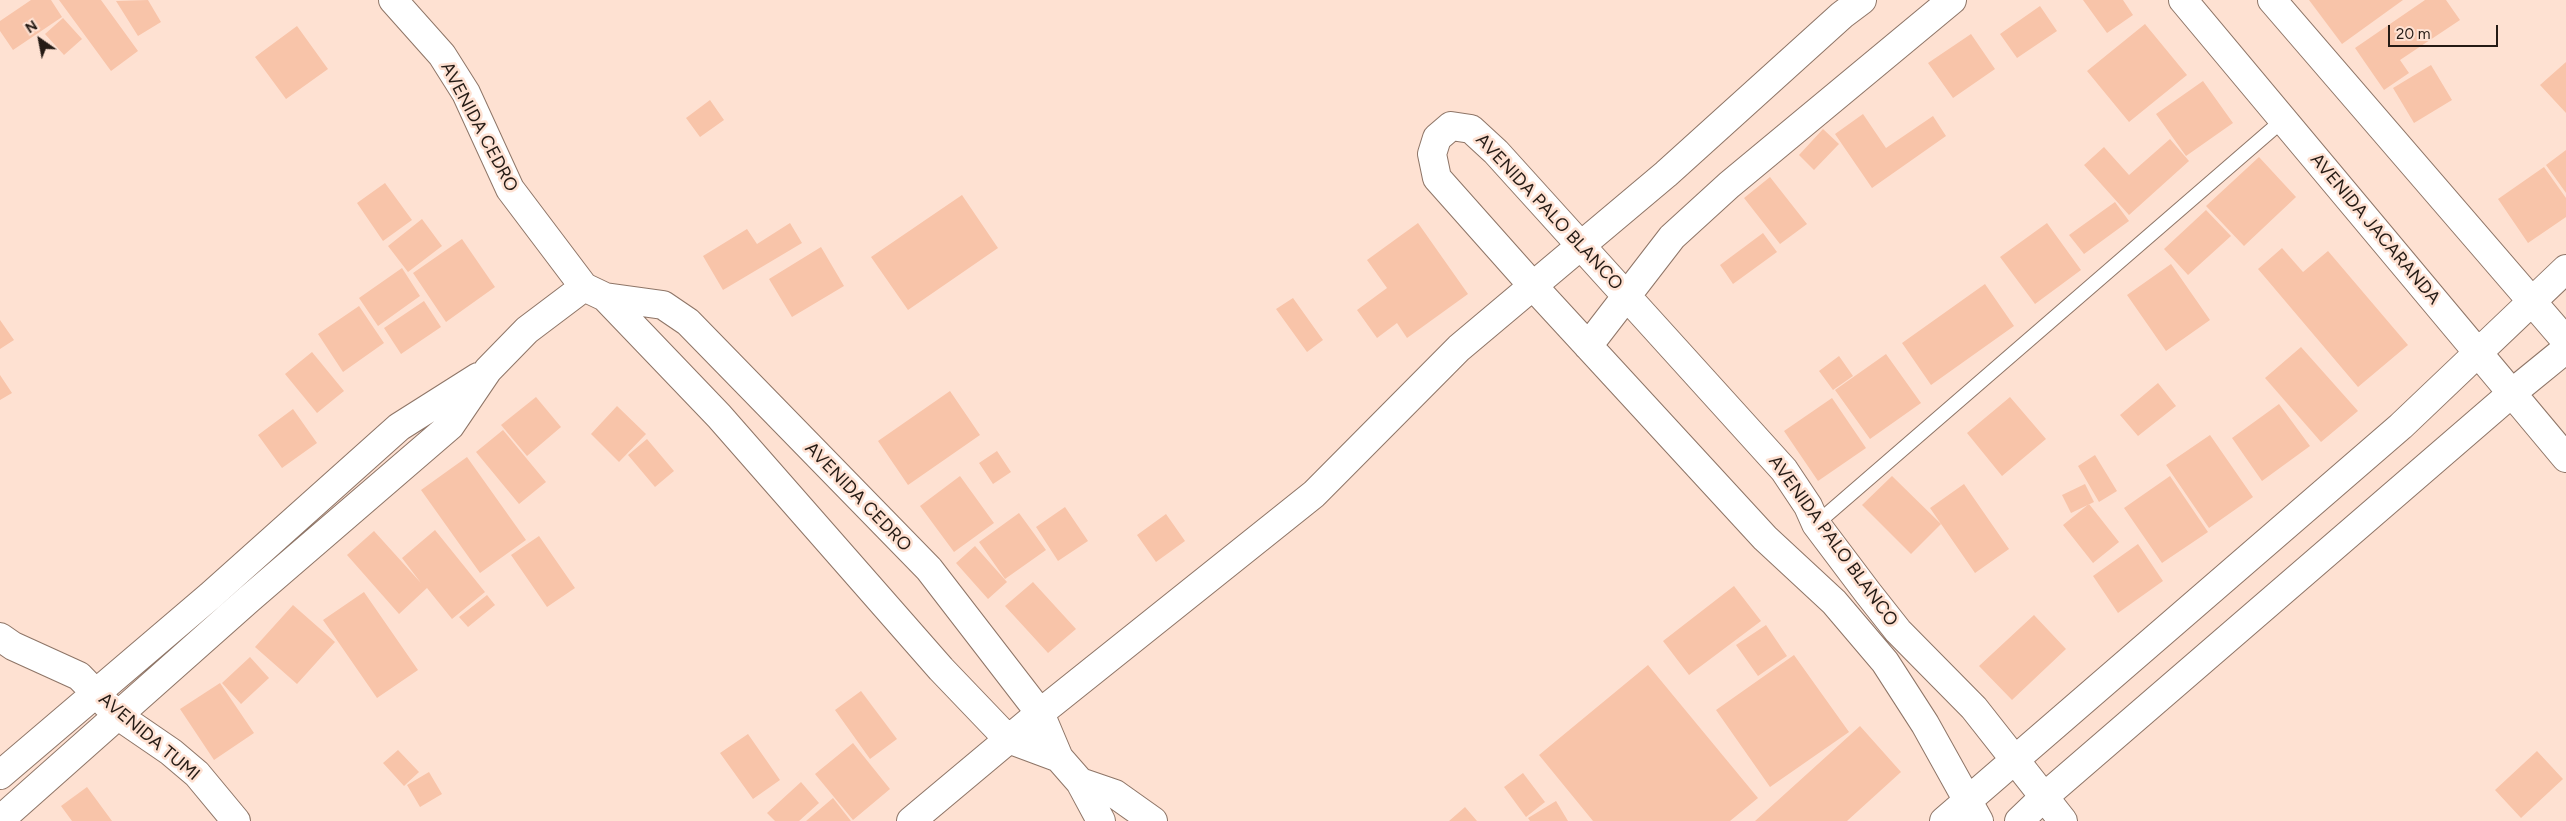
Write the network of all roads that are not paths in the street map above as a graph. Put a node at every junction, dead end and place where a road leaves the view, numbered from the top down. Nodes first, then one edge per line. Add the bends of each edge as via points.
1 (393, 0) edge
2 (1862, 0) edge
3 (1952, 0) edge
4 (2183, 0) edge
5 (2272, 0) edge
6 (2283, 120) junction
7 (1581, 246) junction
8 (2566, 269) edge
9 (1533, 286) junction
10 (595, 292) junction
11 (1627, 296) junction
12 (2532, 301) junction
13 (2566, 341) edge
14 (1588, 346) junction
15 (2566, 349) edge
16 (2478, 352) junction
17 (488, 370) junction
18 (2512, 393) junction
19 (2566, 458) edge
20 (1816, 524) junction
21 (0, 637) edge
22 (96, 694) junction
23 (1040, 713) junction
24 (117, 715) junction
25 (1008, 739) junction
26 (1059, 758) junction
27 (2015, 760) junction
28 (0, 776) edge
29 (1080, 782) junction
30 (2044, 797) junction
31 (1974, 811) edge
32 (0, 820) edge
33 (236, 821) edge
34 (912, 821) edge
35 (1101, 821) edge
36 (1153, 821) edge
37 (1944, 821) edge
38 (2019, 821) edge
39 (2063, 821) edge

1 - 10 street, AVENIDA CEDRO via 442,55 466,93 510,189
2 - 7 street
3 - 11 street via 1729,185 1672,238
4 - 6 street, AVENIDA JACARANDA
5 - 12 street
6 - 16 street, AVENIDA JACARANDA
6 - 20 lane
7 - 9 street
7 - 9 street, AVENIDA PALO BLANCO via 1496,152 1471,129 1451,126 1437,138 1432,154 1437,178
7 - 11 street, AVENIDA PALO BLANCO
8 - 12 street
9 - 14 street, AVENIDA PALO BLANCO
9 - 23 street via 1459,348 1314,494
10 - 17 street via 527,330
10 - 23 street, AVENIDA CEDRO via 663,305 688,322 929,569
10 - 25 street, AVENIDA CEDRO via 720,416 941,669
11 - 14 street
11 - 20 street, AVENIDA PALO BLANCO via 1784,470
12 - 13 street
12 - 16 street
14 - 31 street, AVENIDA PALO BLANCO via 1765,538 1834,602 1885,662 1926,724
15 - 18 street
16 - 18 street, AVENIDA JACARANDA
16 - 27 street via 2401,426
17 - 22 street via 399,427
17 - 24 street via 450,426
18 - 19 street, AVENIDA JACARANDA
18 - 30 street
20 - 27 street, AVENIDA PALO BLANCO via 1898,631 1974,708
21 - 22 street, AVENIDA TUMI via 79,676
22 - 24 street, AVENIDA TUMI
22 - 28 street
23 - 25 street
23 - 26 street, AVENIDA CEDRO
24 - 32 street
24 - 33 street, AVENIDA TUMI via 197,774
25 - 26 street, AVENIDA CEDRO
25 - 34 street
26 - 29 street, AVENIDA CEDRO
27 - 30 street, AVENIDA PALO BLANCO
27 - 31 street
29 - 35 street, AVENIDA CEDRO
29 - 36 street, AVENIDA CEDRO via 1115,794
30 - 38 street
30 - 39 street, AVENIDA PALO BLANCO
31 - 37 street

